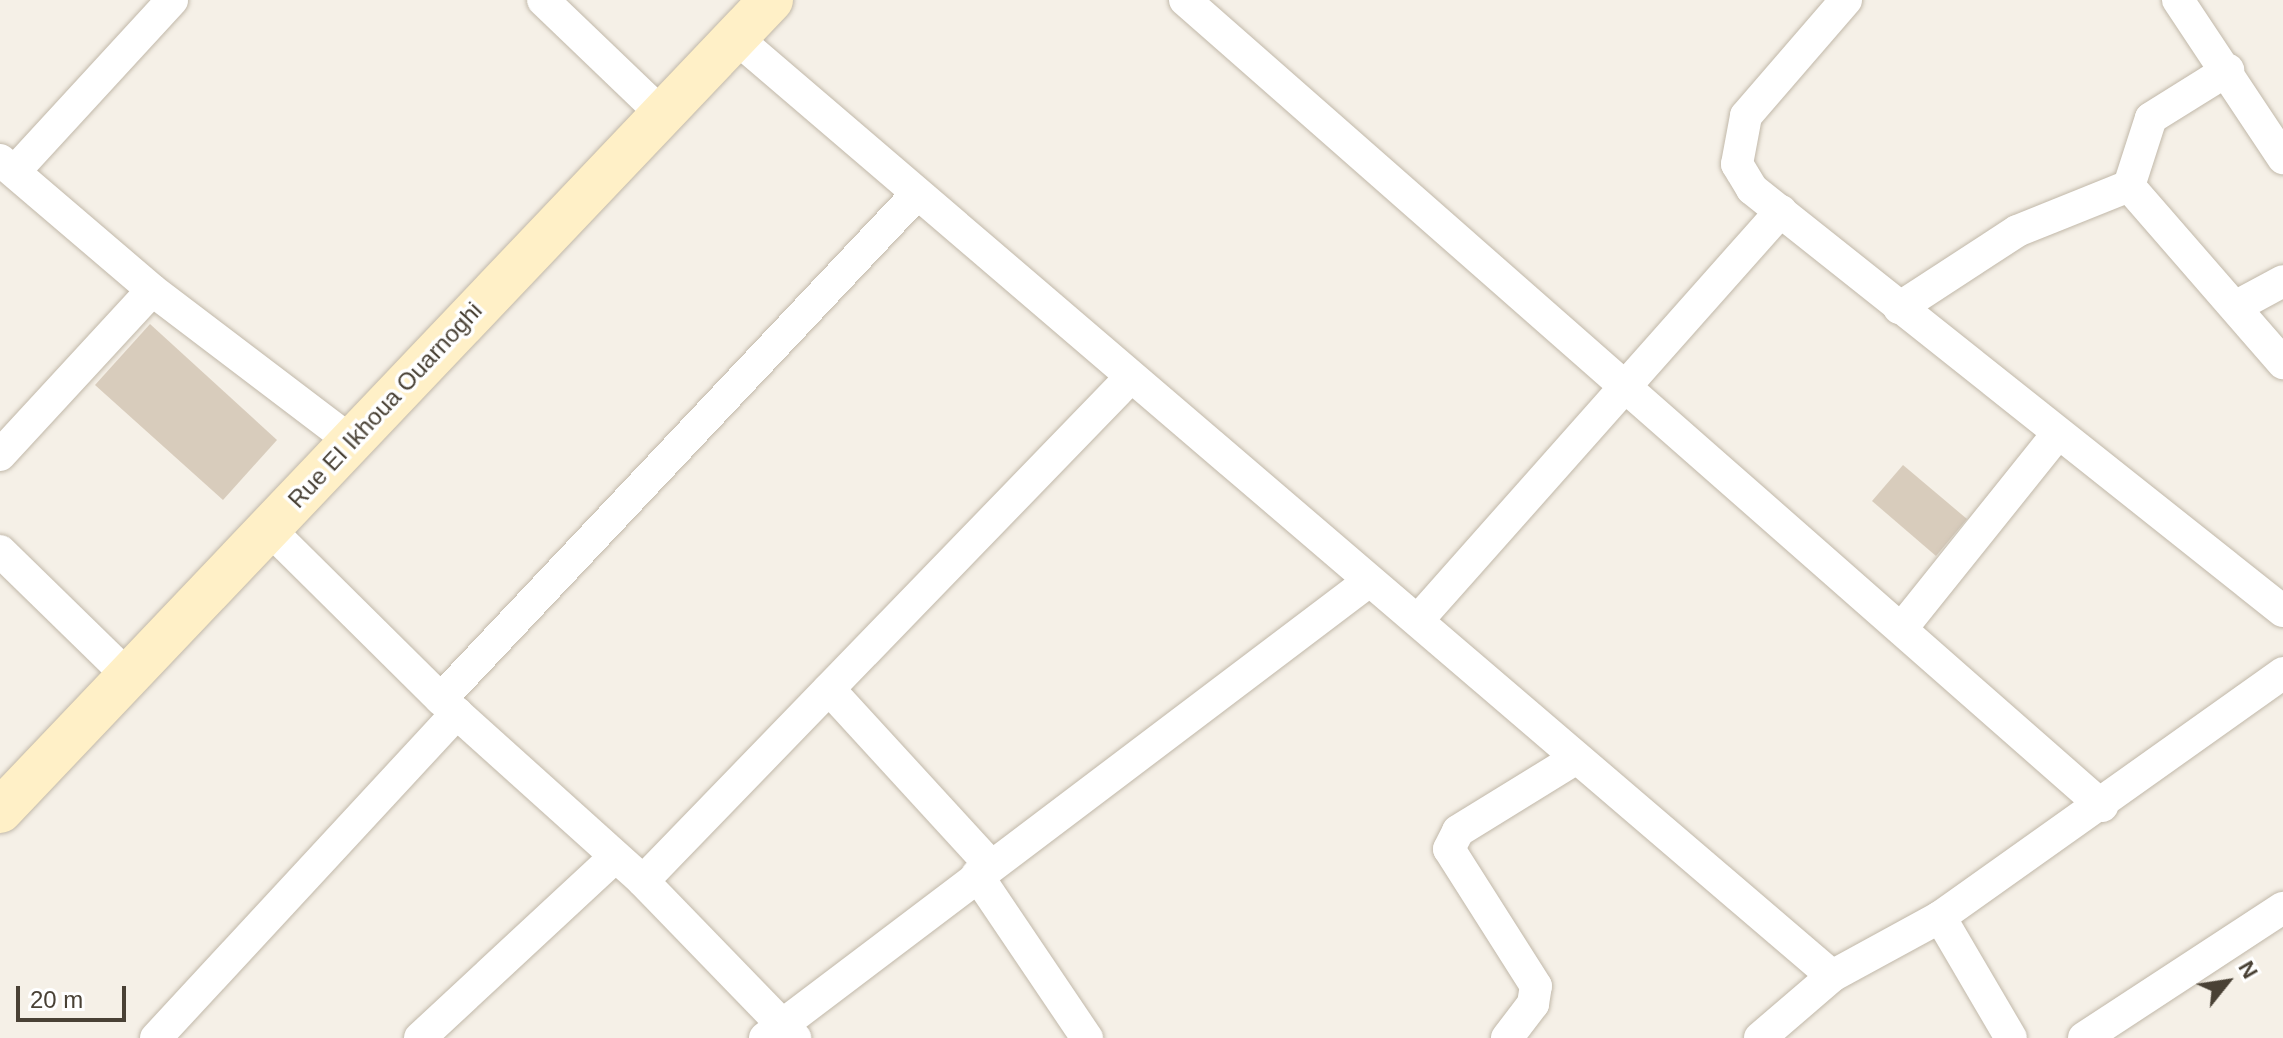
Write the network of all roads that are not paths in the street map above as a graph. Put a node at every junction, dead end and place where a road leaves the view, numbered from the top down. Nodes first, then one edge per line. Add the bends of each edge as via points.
1 (172, 0) edge
2 (543, 0) edge
3 (771, 0) edge
4 (1185, 0) edge
5 (1846, 0) edge
6 (2178, 0) edge
7 (735, 37) junction
8 (2228, 70) junction
9 (661, 113) junction
10 (2283, 158) edge
11 (8, 166) edge
12 (2129, 186) junction
13 (915, 196) junction
14 (1781, 211) junction
15 (2283, 281) edge
16 (152, 290) junction
17 (2237, 306) junction
18 (1899, 308) junction
19 (2283, 363) edge
20 (1128, 380) junction
21 (1632, 387) junction
22 (2056, 436) junction
23 (351, 441) junction
24 (0, 455) edge
25 (270, 530) junction
26 (0, 551) edge
27 (1369, 581) junction
28 (2283, 611) edge
29 (1418, 620) junction
30 (1902, 628) junction
31 (2283, 673) edge
32 (128, 676) junction
33 (829, 689) junction
34 (449, 706) junction
35 (1575, 759) junction
36 (2102, 806) junction
37 (0, 811) edge
38 (615, 857) junction
39 (983, 870) junction
40 (643, 881) junction
41 (2280, 915) edge
42 (1940, 917) junction
43 (1832, 976) junction
44 (780, 1033) edge
45 (156, 1038) edge
46 (420, 1038) edge
47 (1087, 1038) edge
48 (1507, 1038) edge
49 (1760, 1038) edge
50 (2011, 1038) edge
51 (2084, 1038) edge

1 - 11 street
2 - 9 street
3 - 7 street, Rue EI Ikhoua Ouarnoghi
4 - 21 street
5 - 14 street via 1746,116 1737,139 1737,164 1752,189
6 - 8 street
7 - 9 street, Rue EI Ikhoua Ouarnoghi
7 - 13 street
8 - 10 street
8 - 12 street via 2151,118
9 - 23 street, Rue EI Ikhoua Ouarnoghi
11 - 16 street
12 - 17 street
12 - 18 street via 2017,231
13 - 20 street
13 - 34 street
14 - 18 street
14 - 21 street
15 - 17 street
16 - 23 street
16 - 24 street
17 - 19 street
18 - 22 street
20 - 27 street
20 - 33 street
21 - 29 street
21 - 30 street
22 - 28 street
22 - 30 street
23 - 25 street, Rue EI Ikhoua Ouarnoghi
25 - 32 street, Rue EI Ikhoua Ouarnoghi
25 - 34 street
26 - 32 street
27 - 29 street
27 - 39 street
29 - 35 street
30 - 36 street
31 - 36 street
32 - 37 street, Rue EI Ikhoua Ouarnoghi
33 - 39 street
33 - 40 street
34 - 38 street
34 - 45 street
35 - 43 street
35 - 48 street via 1458,831 1449,849 1536,986 1533,1004
36 - 42 street
38 - 40 street
38 - 46 street
39 - 44 street
39 - 47 street
40 - 44 street
41 - 51 street
42 - 43 street
42 - 50 street
43 - 49 street

